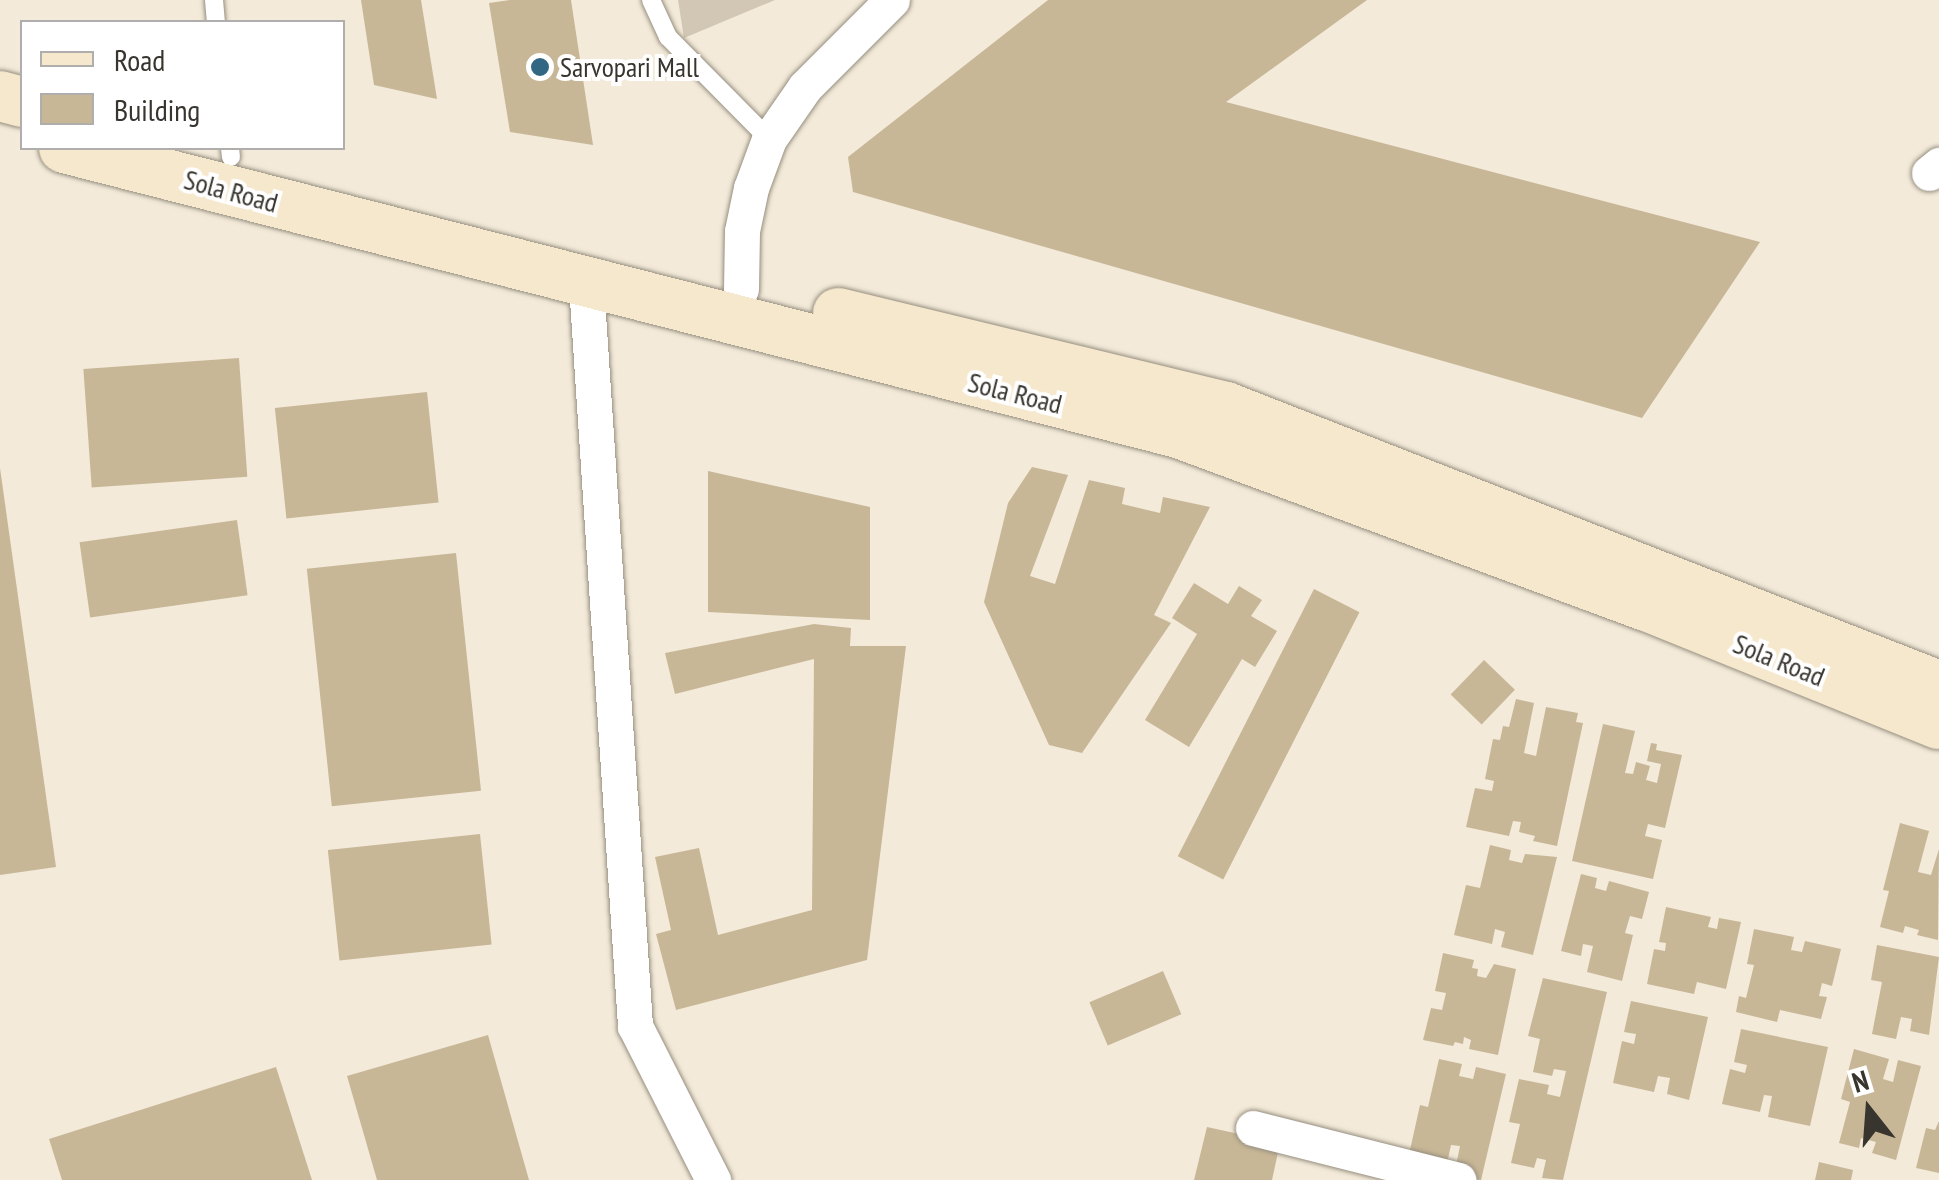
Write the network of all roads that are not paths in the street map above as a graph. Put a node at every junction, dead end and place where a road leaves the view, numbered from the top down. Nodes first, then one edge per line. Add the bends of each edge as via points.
1 (650, 0) edge
2 (892, 0) edge
3 (770, 139) junction
4 (72, 150) edge
5 (218, 151) edge
6 (586, 284) junction
7 (741, 289) junction
8 (1939, 686) edge
9 (1939, 724) edge
10 (1253, 1128) dead end
11 (713, 1180) edge
12 (1460, 1180) edge

1 - 3 lane via 668,37
2 - 3 street via 805,87
3 - 7 street via 750,188
4 - 6 main road, Sola Road
5 - 7 main road, Sola Road
6 - 9 main road, Sola Road via 1178,433
6 - 11 street via 636,1026
7 - 8 main road, Sola Road via 1226,407
10 - 12 street

